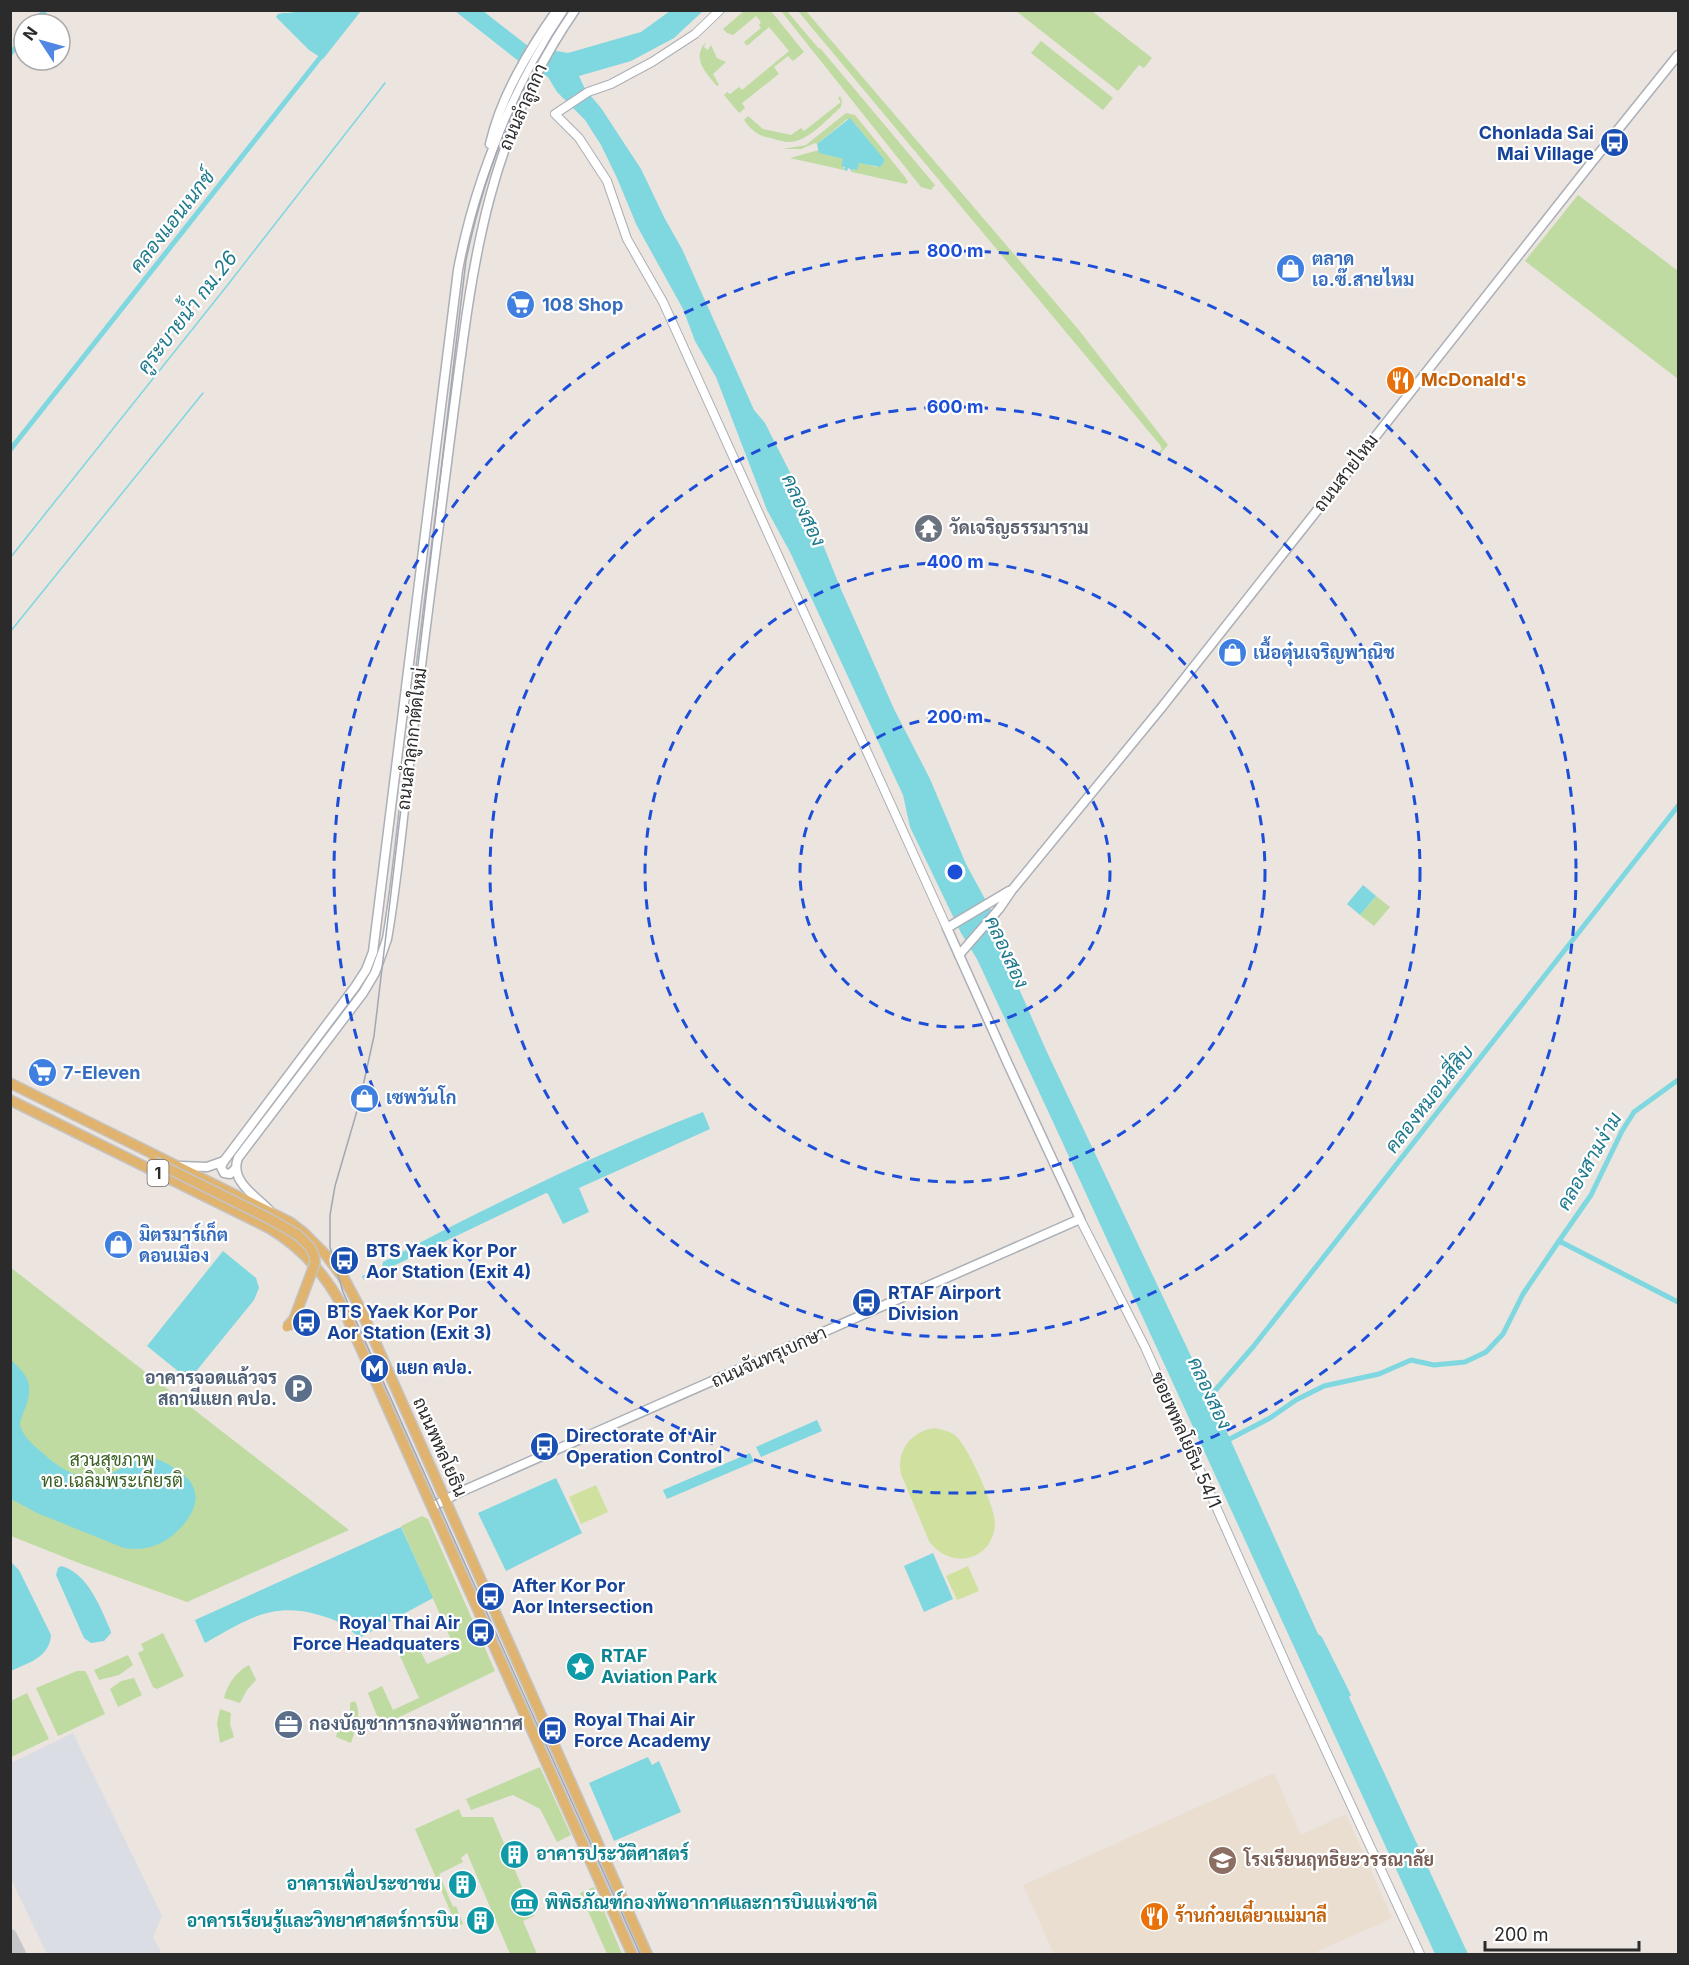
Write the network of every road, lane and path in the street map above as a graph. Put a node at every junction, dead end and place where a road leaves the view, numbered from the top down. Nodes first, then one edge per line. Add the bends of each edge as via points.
1 (556, 10) edge
2 (565, 10) edge
3 (575, 10) edge
4 (720, 10) edge
5 (1678, 55) edge
6 (486, 165) junction
7 (472, 204) joint
8 (486, 209) joint
9 (405, 684) junction
10 (418, 685) junction
11 (1012, 890) junction
12 (950, 926) junction
13 (959, 955) junction
14 (10, 1083) edge
15 (43, 1099) junction
16 (10, 1100) edge
17 (34, 1112) junction
18 (106, 1131) junction
19 (224, 1161) junction
20 (180, 1166) junction
21 (235, 1169) junction
22 (270, 1211) junction
23 (1080, 1219) junction
24 (287, 1327) dead end
25 (427, 1496) junction
26 (444, 1497) junction
27 (432, 1507) junction
28 (559, 1754) junction
29 (545, 1760) junction
30 (632, 1954) edge
31 (647, 1954) edge
32 (1420, 1954) edge

1 - 6 main road via 512,86 493,132
2 - 6 main road, ถนนลำลูกกา via 525,76
3 - 8 main road, ถนนลำลูกกา via 518,112
4 - 12 street via 695,34 652,62 588,92 555,114 579,138 607,182 624,234 663,302
5 - 11 main road, ถนนสายไหม via 1170,698
6 - 7 main road, ถนนลำลูกกา
7 - 9 main road, ถนนลำลูกกาตัดใหม่ via 458,270
8 - 10 main road, ถนนลำลูกกาตัดใหม่ via 469,297
9 - 10 main road
9 - 19 main road, ถนนลำลูกกาตัดใหม่ via 371,958 355,987
10 - 21 main road, ถนนลำลูกกาตัดใหม่ via 389,931 382,955 363,993 242,1152
11 - 12 main road, ถนนสายไหม
11 - 13 main road, ถนนสายไหม
12 - 13 main road, ซอยพหลโยธิน 54/1
13 - 23 main road, ซอยพหลโยธิน 54/1
14 - 15 main road, ถนนพหลโยธิน / 1
15 - 17 main road
15 - 18 main road, ถนนพหลโยธิน / 1
16 - 17 main road, ถนนพหลโยธิน / 1
17 - 25 main road, ถนนพหลโยธิน / 1 via 259,1222 301,1252 328,1281 341,1304
18 - 20 main road, ถนนพหลโยธิน / 1
18 - 24 main road, bridge via 126,1147 304,1240 315,1263 294,1319
19 - 20 main road via 207,1167
19 - 21 main road via 224,1173
20 - 22 main road, ถนนพหลโยธิน / 1
21 - 22 main road via 240,1181
22 - 26 main road, ถนนพหลโยธิน / 1 via 315,1243 345,1280
23 - 26 main road, ถนนจันทรุเบกษา
23 - 32 street, ซอยพหลโยธิน 54/1 via 1145,1347
25 - 26 main road, ถนนจันทรุเบกษา
25 - 27 main road, ถนนพหลโยธิน
26 - 27 main road, ถนนจันทรุเบกษา
26 - 28 main road, ถนนพหลโยธิน
27 - 29 main road, ถนนพหลโยธิน
28 - 29 main road
28 - 31 main road, ถนนพหลโยธิน
29 - 30 main road, ถนนพหลโยธิน

